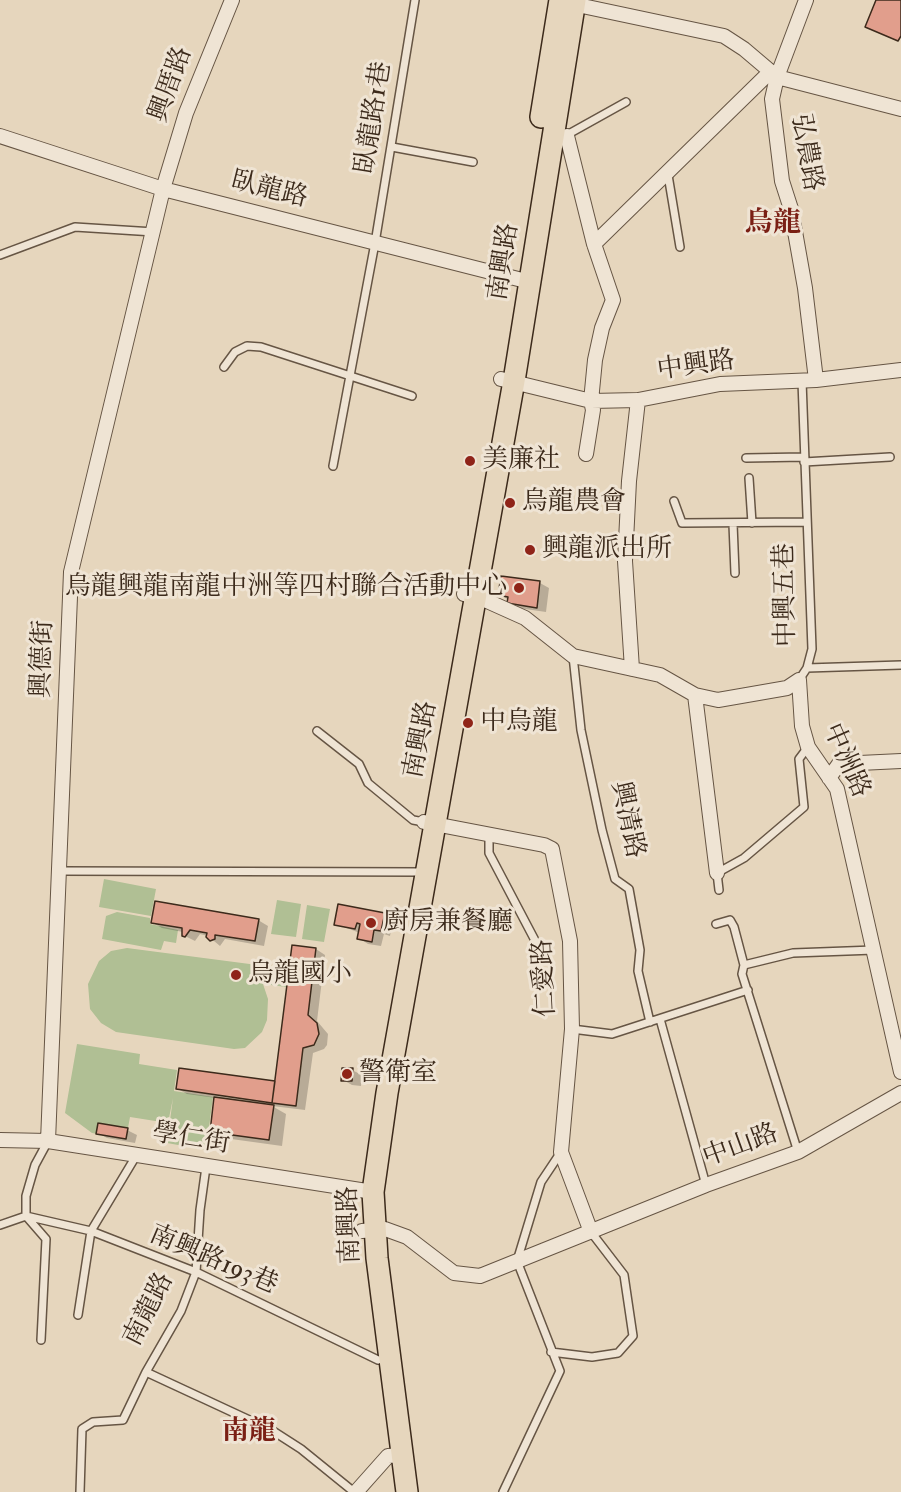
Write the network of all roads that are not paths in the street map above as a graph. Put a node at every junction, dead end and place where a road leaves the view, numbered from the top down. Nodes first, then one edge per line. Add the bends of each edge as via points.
1 (232, 0) edge
2 (415, 0) edge
3 (806, 0) edge
4 (567, 1) edge
5 (774, 75) junction
6 (626, 102) dead end
7 (901, 109) edge
8 (555, 134) junction
9 (0, 136) edge
10 (392, 147) junction
11 (473, 162) dead end
12 (668, 174) junction
13 (163, 189) junction
14 (154, 232) junction
15 (375, 243) junction
16 (594, 244) junction
17 (680, 247) dead end
18 (0, 255) edge
19 (524, 280) junction
20 (224, 367) dead end
21 (901, 370) edge
22 (351, 376) junction
23 (508, 380) junction
24 (809, 380) junction
25 (412, 396) dead end
26 (638, 400) junction
27 (591, 401) junction
28 (586, 454) dead end
29 (890, 457) dead end
30 (746, 458) dead end
31 (804, 459) junction
32 (333, 466) dead end
33 (749, 478) dead end
34 (674, 501) dead end
35 (807, 522) junction
36 (752, 523) junction
37 (733, 524) junction
38 (735, 573) dead end
39 (470, 595) junction
40 (573, 656) junction
41 (901, 665) edge
42 (807, 668) junction
43 (632, 669) junction
44 (799, 680) junction
45 (695, 695) junction
46 (317, 731) dead end
47 (808, 747) junction
48 (901, 761) edge
49 (829, 778) junction
50 (429, 823) junction
51 (489, 835) junction
52 (60, 871) junction
53 (421, 872) junction
54 (717, 873) junction
55 (719, 890) dead end
56 (716, 924) dead end
57 (539, 948) dead end
58 (874, 950) junction
59 (744, 965) junction
60 (748, 990) junction
61 (660, 1019) junction
62 (650, 1022) junction
63 (572, 1029) junction
64 (901, 1072) edge
65 (901, 1093) edge
66 (0, 1140) edge
67 (48, 1141) junction
68 (561, 1152) junction
69 (798, 1152) junction
70 (136, 1156) junction
71 (206, 1167) junction
72 (706, 1185) junction
73 (367, 1191) junction
74 (26, 1216) junction
75 (0, 1226) edge
76 (368, 1230) junction
77 (91, 1231) junction
78 (591, 1233) junction
79 (517, 1261) junction
80 (196, 1272) junction
81 (78, 1315) dead end
82 (41, 1341) dead end
83 (551, 1352) junction
84 (378, 1360) junction
85 (146, 1372) junction
86 (394, 1456) junction
87 (80, 1492) edge
88 (355, 1492) edge
89 (393, 1492) edge
90 (407, 1492) edge
91 (503, 1492) edge

1 - 13 street, 興厝路 via 186,113
2 - 10 lane, 臥龍路1巷
3 - 5 street
4 - 5 street via 724,36
4 - 8 main road, 南興路
4 - 19 main road, 南興路
5 - 7 street
5 - 12 street
5 - 24 street, 弘農路 via 773,125 795,232
6 - 8 lane
8 - 16 street
8 - 19 main road, 南興路
9 - 13 street, 臥龍路
10 - 11 lane
10 - 15 lane, 臥龍路1巷
12 - 16 street
12 - 17 lane
13 - 14 street, 興德街
13 - 15 street, 臥龍路
14 - 18 lane via 75,227
14 - 52 street, 興德街 via 71,572
15 - 19 street, 臥龍路
15 - 22 lane, 臥龍路1巷
16 - 27 street via 614,300 602,328
19 - 23 main road, 南興路
20 - 22 lane via 235,352 247,346
21 - 24 street, 中興路
22 - 25 lane
22 - 32 lane, 臥龍路1巷
23 - 27 street, 中興路
23 - 39 main road, 南興路
24 - 26 street, 中興路 via 720,384
24 - 31 lane, 中興五巷
26 - 27 street, 中興路
26 - 43 street via 625,561
27 - 28 street
29 - 31 lane
30 - 31 lane
31 - 35 lane, 中興五巷
33 - 36 lane
34 - 37 lane, 中興五巷 via 682,523
35 - 36 lane, 中興五巷
35 - 42 lane, 中興五巷 via 812,649
36 - 37 lane, 中興五巷
37 - 38 lane
39 - 40 street via 525,618
39 - 50 main road, 南興路
40 - 43 street
40 - 62 lane, 興清路 via 581,730 602,830 615,879 629,889 640,950 638,971
41 - 42 lane, 中興五巷
42 - 44 lane, 中興五巷
43 - 45 street via 660,675
44 - 45 street via 787,688 718,700
44 - 47 street, 中洲路 via 802,726
45 - 54 street
46 - 50 lane via 359,764 368,783 413,820
47 - 49 street, 中洲路
47 - 54 lane via 798,759 804,807 744,858
48 - 49 street via 839,765
49 - 58 street, 中洲路 via 837,789
50 - 51 street, 仁愛路
50 - 53 main road, 南興路
51 - 57 lane via 489,853
51 - 63 street, 仁愛路 via 552,849 570,941
52 - 53 lane
52 - 67 street, 興德街
53 - 73 main road, 南興路 via 387,1093
54 - 55 lane
56 - 59 lane via 730,920
58 - 59 lane via 793,953
58 - 64 street, 中洲路
59 - 60 lane via 742,974
60 - 61 lane
60 - 69 lane
61 - 62 lane
61 - 72 lane
62 - 63 lane via 612,1034
63 - 68 street, 仁愛路
65 - 69 street, 中山路
66 - 67 street, 學仁街
67 - 70 street, 學仁街
67 - 74 lane via 35,1165 26,1196
68 - 78 street, 仁愛路
68 - 79 lane via 541,1182
69 - 72 street, 中山路
70 - 71 street, 學仁街
70 - 77 lane
71 - 73 street, 學仁街
71 - 80 lane, 南龍路
72 - 78 street, 中山路
73 - 76 main road, 南興路
74 - 75 lane
74 - 77 lane, 南興路193巷
74 - 82 lane via 46,1239
76 - 79 street, 中山路 via 385,1229 407,1237 454,1273 480,1276
76 - 84 main road, 南興路
76 - 86 main road, 南興路
77 - 80 lane, 南興路193巷
77 - 81 lane
78 - 79 street, 中山路
78 - 83 lane via 624,1275 633,1336 618,1353 592,1356
79 - 83 lane
80 - 84 lane, 南興路193巷
80 - 85 lane, 南龍路 via 182,1311
83 - 91 lane via 560,1371
84 - 86 main road, 南興路
85 - 87 lane, 南龍路 via 123,1420 93,1422 82,1429
85 - 88 lane via 273,1431
86 - 88 street
86 - 89 main road, 南興路
86 - 90 main road, 南興路

